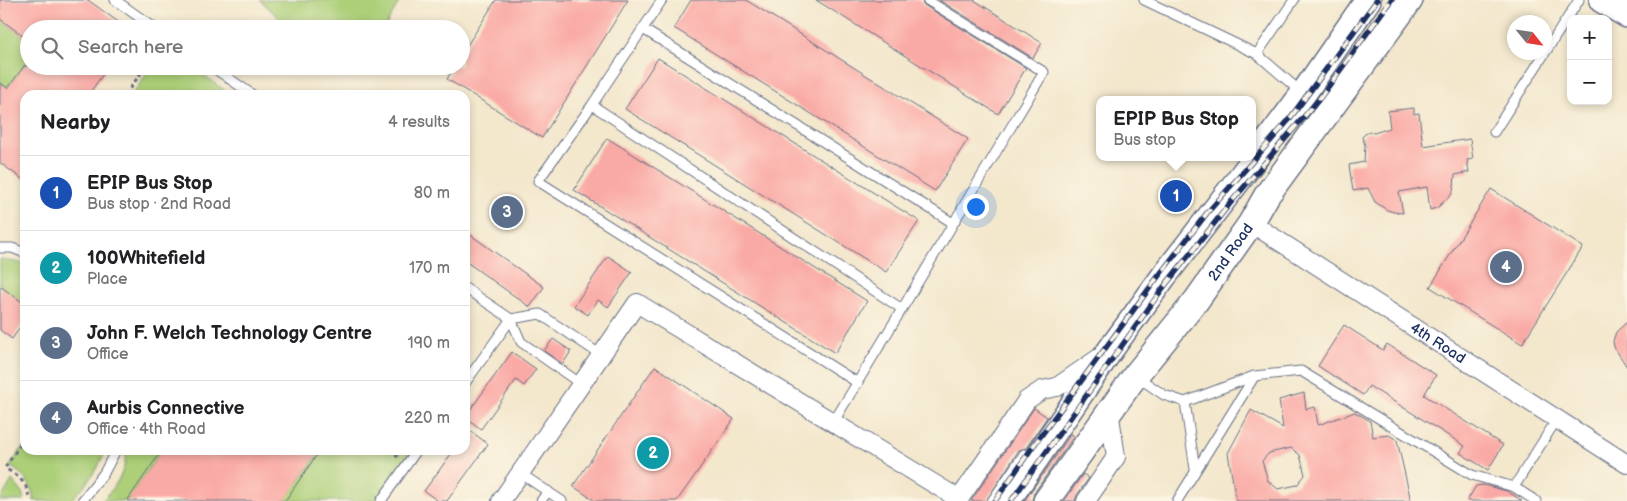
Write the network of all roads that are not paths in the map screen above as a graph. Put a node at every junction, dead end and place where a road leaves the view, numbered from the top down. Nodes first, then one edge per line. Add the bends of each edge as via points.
1 (115, 0) edge
2 (662, 0) edge
3 (927, 0) edge
4 (1144, 0) edge
5 (1294, 0) edge
6 (1368, 0) edge
7 (1410, 0) edge
8 (1579, 0) edge
9 (1602, 0) edge
10 (1627, 15) edge
11 (143, 20) edge
12 (643, 29) junction
13 (1257, 54) junction
14 (224, 75) edge
15 (245, 90) edge
16 (1303, 94) junction
17 (592, 105) junction
18 (1494, 132) dead end
19 (1256, 157) edge
20 (1253, 161) edge
21 (953, 223) junction
22 (1251, 223) junction
23 (0, 248) edge
24 (20, 251) edge
25 (470, 291) edge
26 (902, 309) junction
27 (511, 319) junction
28 (1112, 350) junction
29 (601, 355) junction
30 (1082, 370) junction
31 (470, 376) edge
32 (1135, 376) junction
33 (1254, 376) junction
34 (858, 383) junction
35 (581, 384) junction
36 (1065, 395) dead end
37 (1185, 402) junction
38 (1109, 410) junction
39 (1557, 419) junction
40 (834, 422) junction
41 (1031, 444) dead end
42 (113, 455) edge
43 (413, 455) edge
44 (1627, 464) edge
45 (1196, 469) junction
46 (520, 473) junction
47 (1514, 487) junction
48 (548, 491) junction
49 (958, 500) edge
50 (82, 501) edge
51 (381, 501) edge
52 (501, 501) edge
53 (541, 501) edge
54 (562, 501) edge
55 (992, 501) edge
56 (1007, 501) edge
57 (1046, 501) edge
58 (1086, 501) edge
59 (1177, 501) edge
60 (1536, 501) edge

1 - 11 lane
2 - 12 lane
3 - 21 lane via 1044,72
4 - 13 lane
5 - 13 lane
6 - 16 main road
7 - 22 main road, 2nd Road via 1267,195
8 - 18 lane
9 - 10 main road
12 - 17 lane
12 - 21 lane
13 - 16 lane
14 - 15 lane
16 - 19 main road
17 - 26 lane
17 - 34 lane via 538,181
20 - 28 main road
21 - 26 lane
22 - 32 main road, 2nd Road via 1196,301
22 - 39 street, 4th Road
23 - 24 lane
25 - 27 lane
26 - 34 lane
27 - 29 lane via 540,314
27 - 31 lane
27 - 35 lane via 521,342
28 - 30 street
28 - 56 main road
29 - 35 street
29 - 40 street via 637,303
30 - 36 lane
30 - 49 street via 1057,387 1042,390 1027,400
32 - 37 lane via 1164,395
32 - 38 main road, 2nd Road
33 - 37 lane
33 - 45 lane
33 - 47 lane via 1301,371 1472,475
34 - 40 lane
35 - 46 street
37 - 45 lane
38 - 57 main road, 2nd Road
38 - 58 street via 1116,457
39 - 44 street, 4th Road
39 - 47 lane
40 - 49 street
41 - 55 lane
42 - 50 lane
43 - 51 lane
45 - 59 lane
46 - 48 lane
46 - 52 street
47 - 60 lane
48 - 53 lane
48 - 54 lane

